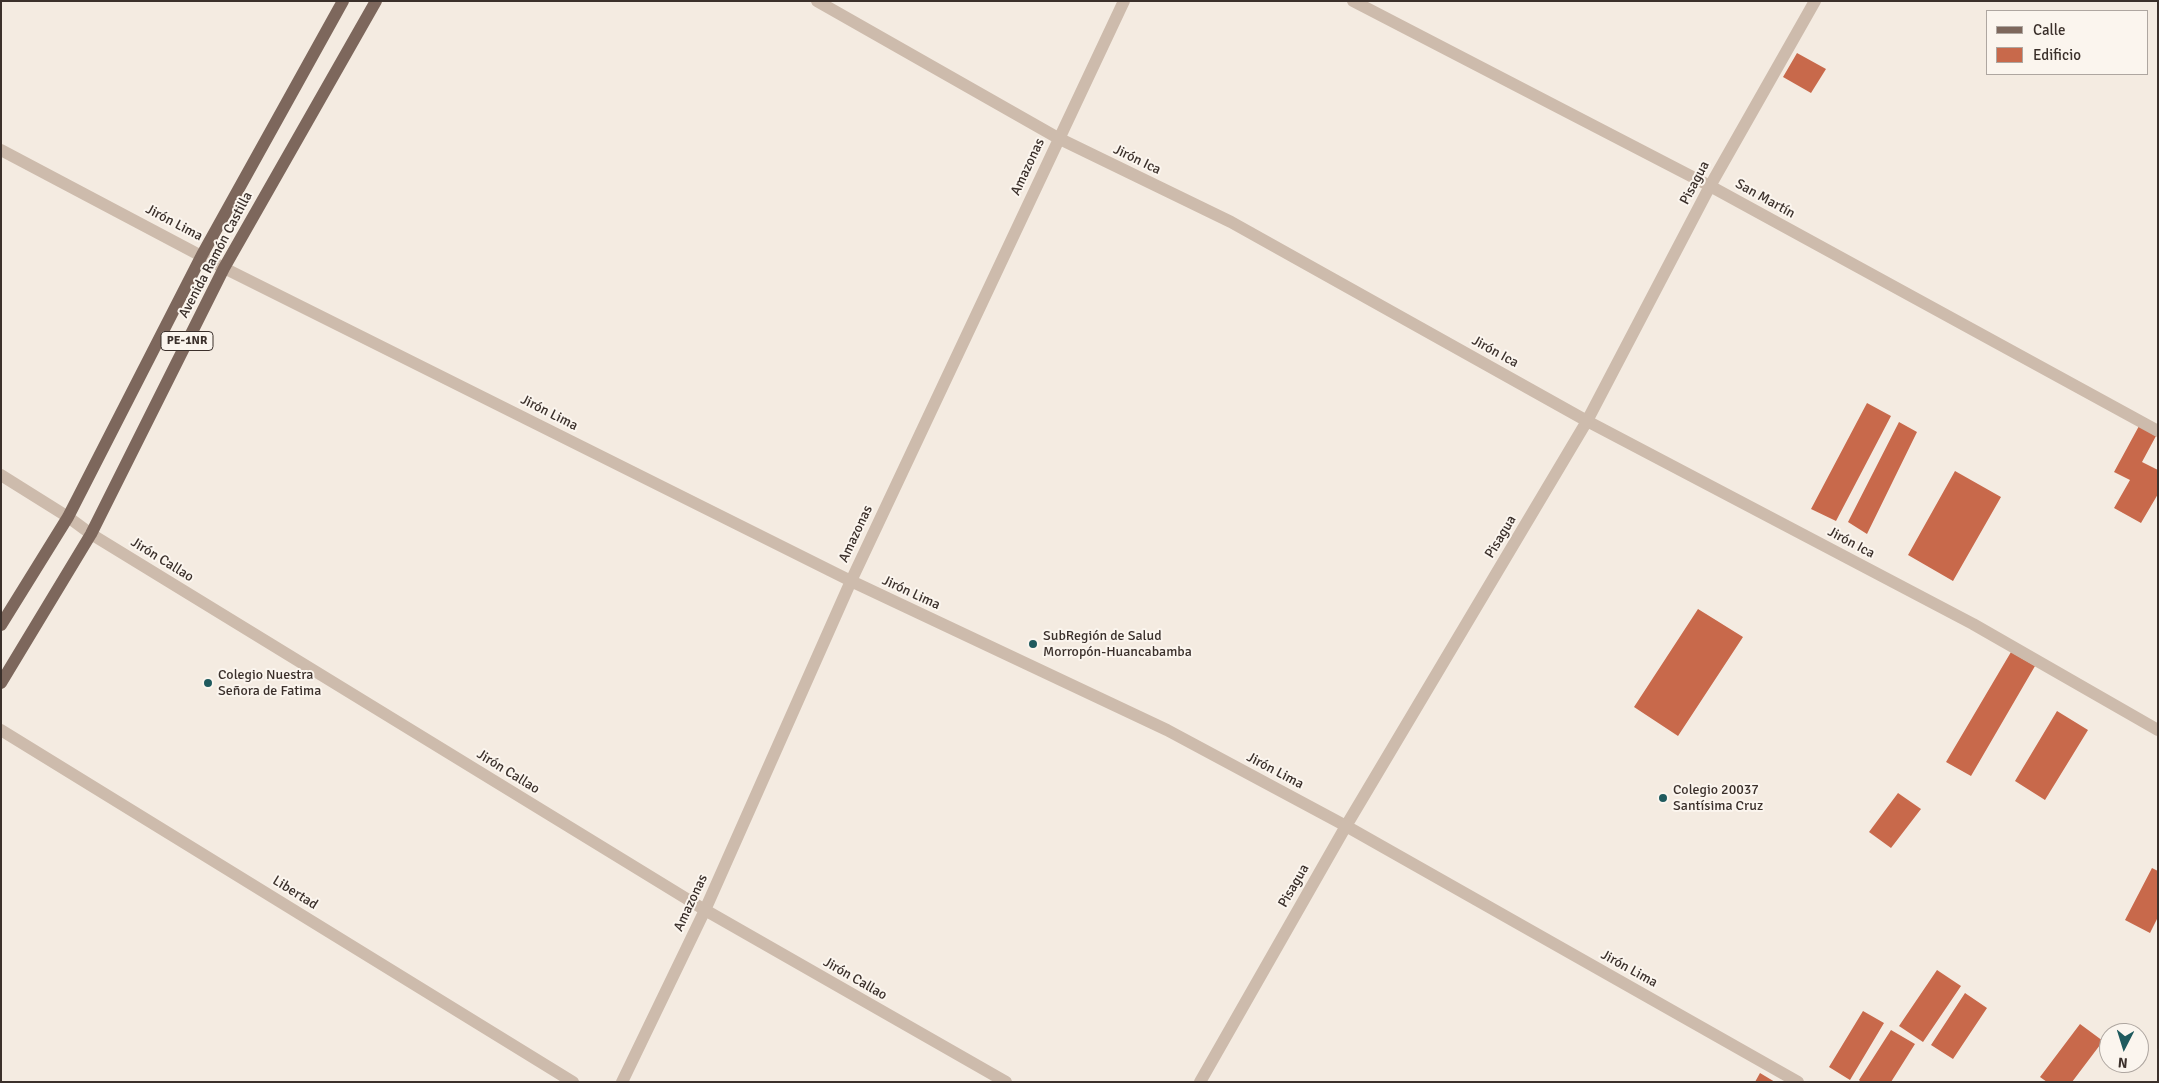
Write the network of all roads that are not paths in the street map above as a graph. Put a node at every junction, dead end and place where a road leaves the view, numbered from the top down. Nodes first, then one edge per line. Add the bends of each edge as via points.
1 (343, 1) edge
2 (376, 1) edge
3 (816, 1) edge
4 (1124, 1) edge
5 (1353, 1) edge
6 (1814, 1) edge
7 (1058, 138) junction
8 (1, 150) edge
9 (1710, 186) junction
10 (202, 255) junction
11 (224, 268) junction
12 (1588, 421) junction
13 (2158, 431) edge
14 (1, 475) edge
15 (68, 517) junction
16 (91, 534) junction
17 (851, 581) junction
18 (1, 625) edge
19 (1, 683) edge
20 (1, 730) edge
21 (2158, 730) edge
22 (1346, 826) junction
23 (705, 910) junction
24 (573, 1082) edge
25 (622, 1082) edge
26 (1006, 1082) edge
27 (1200, 1082) edge
28 (1798, 1082) edge

1 - 10 main road, Avenida Ramón Castilla / PE-1NR
2 - 11 main road, Avenida Ramón Castilla / PE-1NR
3 - 7 street, Jirón Ica
4 - 7 street, Amazonas
5 - 9 street, San Martín
6 - 9 street, Pisagua
7 - 12 street, Jirón Ica via 1231,222
7 - 17 street, Amazonas
8 - 10 street, Jirón Lima
9 - 12 street, Pisagua
9 - 13 street, San Martín
10 - 11 street, Jirón Lima
10 - 15 main road, Avenida Ramón Castilla / PE-1NR
11 - 16 main road, Avenida Ramón Castilla / PE-1NR
11 - 17 street, Jirón Lima
12 - 21 street, Jirón Ica via 1973,624
12 - 22 street, Pisagua
14 - 15 street, Jirón Callao
15 - 16 street, Jirón Callao
15 - 18 main road, Avenida Ramón Castilla / PE-1NR
16 - 19 main road, Avenida Ramón Castilla / PE-1NR
16 - 23 street, Jirón Callao
17 - 22 street, Jirón Lima via 1166,730
17 - 23 street, Amazonas
20 - 24 street, Libertad
22 - 27 street, Pisagua
22 - 28 street, Jirón Lima
23 - 25 street, Amazonas
23 - 26 street, Jirón Callao

